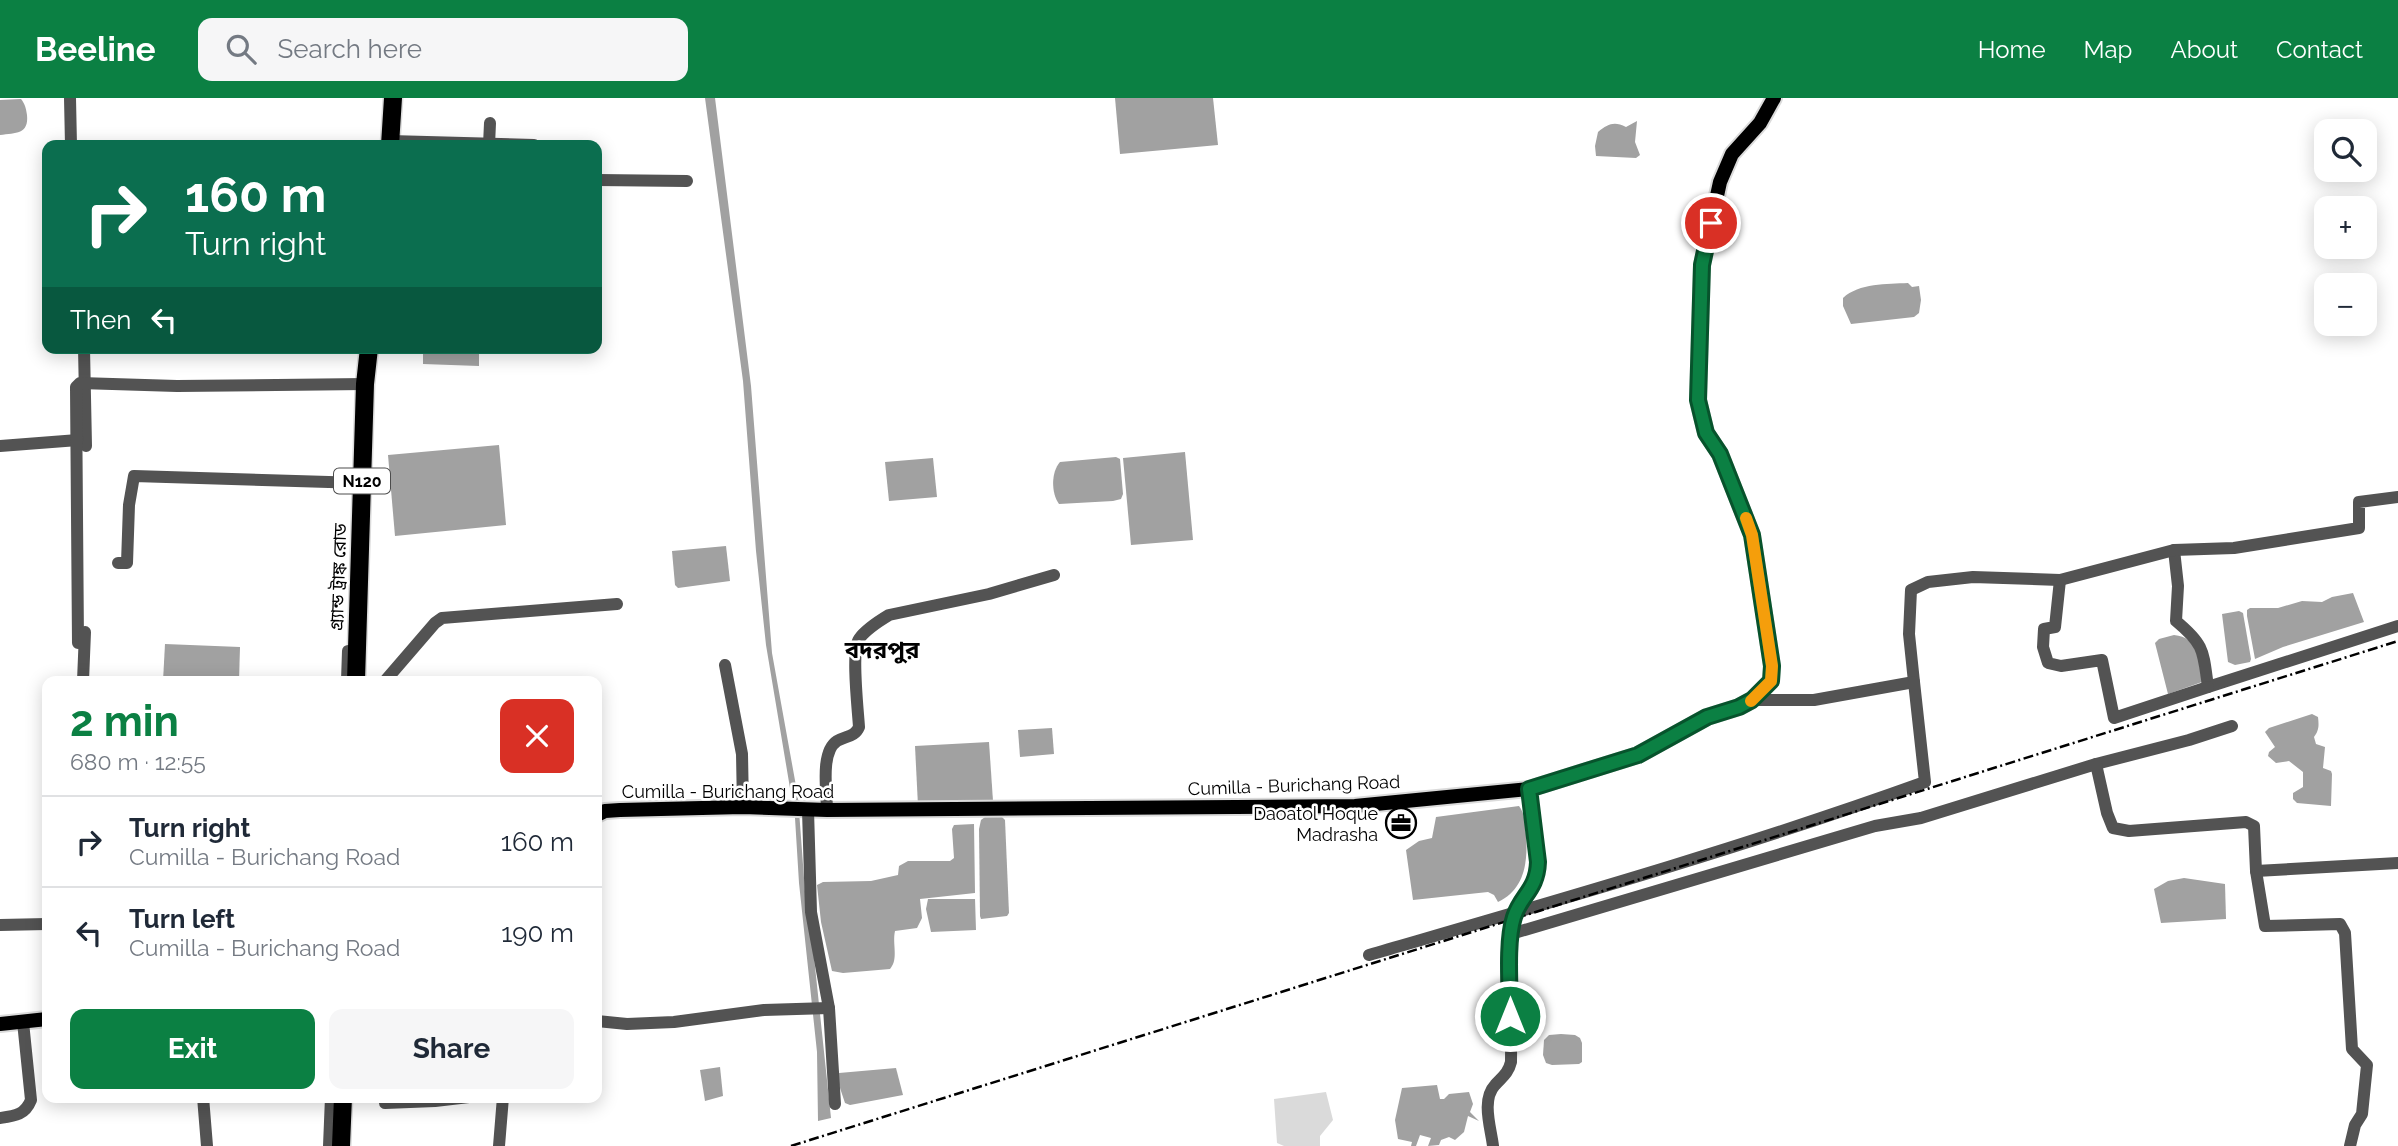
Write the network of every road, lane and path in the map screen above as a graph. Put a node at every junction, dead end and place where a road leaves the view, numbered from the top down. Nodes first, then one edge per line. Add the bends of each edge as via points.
1 (71, 98) edge
2 (393, 98) edge
3 (1774, 98) edge
4 (490, 123) dead end
5 (71, 140) edge
6 (390, 140) edge
7 (489, 140) edge
8 (602, 180) edge
9 (687, 181) dead end
10 (85, 354) edge
11 (368, 354) edge
12 (86, 382) junction
13 (365, 384) junction
14 (78, 440) junction
15 (0, 446) edge
16 (362, 483) junction
17 (2398, 497) edge
18 (360, 550) junction
19 (2174, 551) junction
20 (118, 563) dead end
21 (1054, 575) dead end
22 (2060, 580) junction
23 (617, 604) dead end
24 (2398, 626) edge
25 (78, 643) dead end
26 (724, 665) dead end
27 (83, 676) edge
28 (347, 676) edge
29 (356, 676) edge
30 (363, 676) edge
31 (389, 676) edge
32 (1914, 682) junction
33 (2208, 687) junction
34 (1752, 700) junction
35 (2232, 726) dead end
36 (2096, 764) junction
37 (1529, 789) junction
38 (743, 807) junction
39 (808, 810) junction
40 (827, 810) junction
41 (602, 813) edge
42 (2398, 863) edge
43 (2256, 871) junction
44 (1516, 912) junction
45 (42, 924) edge
46 (0, 925) edge
47 (1511, 934) junction
48 (1368, 955) dead end
49 (825, 1007) junction
50 (42, 1020) edge
51 (23, 1022) junction
52 (602, 1022) edge
53 (0, 1024) edge
54 (203, 1103) edge
55 (331, 1103) edge
56 (343, 1103) edge
57 (350, 1103) edge
58 (503, 1103) edge
59 (835, 1104) dead end
60 (0, 1118) edge
61 (207, 1146) edge
62 (329, 1146) edge
63 (341, 1146) edge
64 (347, 1146) edge
65 (499, 1146) edge
66 (1493, 1146) edge
67 (2350, 1146) edge

1 - 5 street
2 - 6 highway
3 - 34 main road via 1728,163 1702,265 1698,400 1706,433 1720,454 1752,535 1772,666 1771,681
4 - 7 street
8 - 9 street
10 - 12 street
11 - 13 highway, গ্র্যান্ড ট্রাঙ্ক রোড / N120
12 - 13 street
12 - 14 street via 76,387
12 - 27 street
13 - 16 highway, গ্র্যান্ড ট্রাঙ্ক রোড / N120
14 - 15 street
14 - 25 street
16 - 18 highway, গ্র্যান্ড ট্রাঙ্ক রোড / N120
16 - 20 street via 134,476 127,563
17 - 19 street via 2359,502 2359,528 2234,548
18 - 28 street via 350,600
18 - 29 highway, গ্র্যান্ড ট্রাঙ্ক রোড / N120
18 - 30 street
19 - 22 street
19 - 33 street via 2176,621 2203,650
21 - 40 street via 889,615 858,640 859,727 828,753
22 - 32 street via 1973,577 1928,582 1911,590
22 - 33 street via 2055,627 2044,629 2048,663 2061,666 2102,660 2114,718
23 - 31 street via 442,618
24 - 33 street
26 - 38 street via 742,754
32 - 34 street via 1814,700
32 - 44 street via 1925,782
34 - 37 main road, Cumilla - Burichang Road via 1707,717 1638,755
35 - 36 street
36 - 43 street via 2113,828 2129,831 2246,822 2255,826
36 - 47 street
37 - 40 main road, Cumilla - Burichang Road via 1355,806
37 - 44 street via 1538,874
38 - 39 main road, Cumilla - Burichang Road
38 - 41 main road, Cumilla - Burichang Road
39 - 40 main road, Cumilla - Burichang Road
39 - 49 street via 811,912
42 - 43 street
43 - 67 street via 2265,926 2340,924 2345,933 2352,1049 2367,1065 2362,1114
44 - 47 street
44 - 48 street
45 - 46 street
47 - 66 street via 1511,1062 1487,1098
49 - 52 street via 674,1022
49 - 59 street
50 - 51 main road
51 - 53 main road
51 - 60 street via 31,1100 19,1115
54 - 61 street
55 - 62 street
56 - 63 highway
57 - 64 street
58 - 65 street

